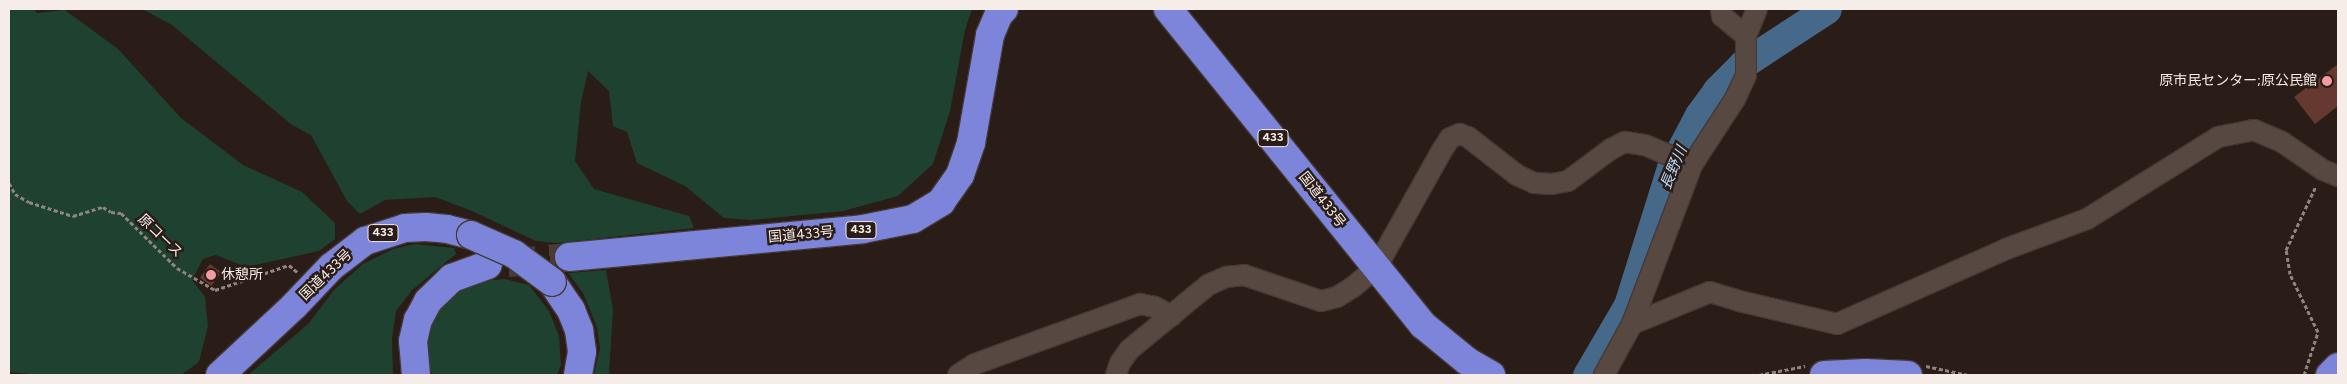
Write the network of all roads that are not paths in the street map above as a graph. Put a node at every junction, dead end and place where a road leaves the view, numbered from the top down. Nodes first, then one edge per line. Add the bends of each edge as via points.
1 (1004, 9) edge
2 (1168, 9) edge
3 (1721, 9) edge
4 (1756, 9) edge
5 (1746, 41) junction
6 (1692, 164) junction
7 (2330, 173) edge
8 (569, 257) tunnel mouth
9 (488, 265) tunnel mouth
10 (1376, 268) junction
11 (1172, 316) junction
12 (1632, 324) junction
13 (2338, 367) edge
14 (220, 375) edge
15 (416, 375) edge
16 (578, 375) edge
17 (958, 375) edge
18 (1116, 375) edge
19 (1491, 375) edge
20 (1604, 375) edge
21 (1824, 375) edge
22 (1908, 375) edge
23 (2330, 375) edge

1 - 8 highway, 国道433号 / 433 via 990,34 971,143 960,176 941,202 913,219 863,230
2 - 10 highway, 国道433号 / 433
3 - 5 street via 1722,16
4 - 5 street
5 - 6 street via 1746,75
6 - 10 street via 1645,145 1624,142 1568,181 1534,183 1517,175 1468,136 1460,134 1450,138 1441,152
6 - 12 street
7 - 12 street via 2282,142 2254,130 2218,137 2087,218 2006,249 1837,324 1710,292
9 - 15 highway via 452,278 428,301 418,320 413,341
10 - 11 street via 1337,297 1321,301 1244,275 1226,277 1208,285
10 - 19 highway, 国道433号 / 433 via 1423,325 1467,361
11 - 17 street via 1140,304 975,364
11 - 18 street via 1129,350
12 - 20 street
13 - 23 highway
14 - 16 highway, 国道433号 / 433, bridge via 331,267 365,241 405,228 426,226 471,235 514,254 552,282 571,310 579,330 582,352
21 - 22 highway

